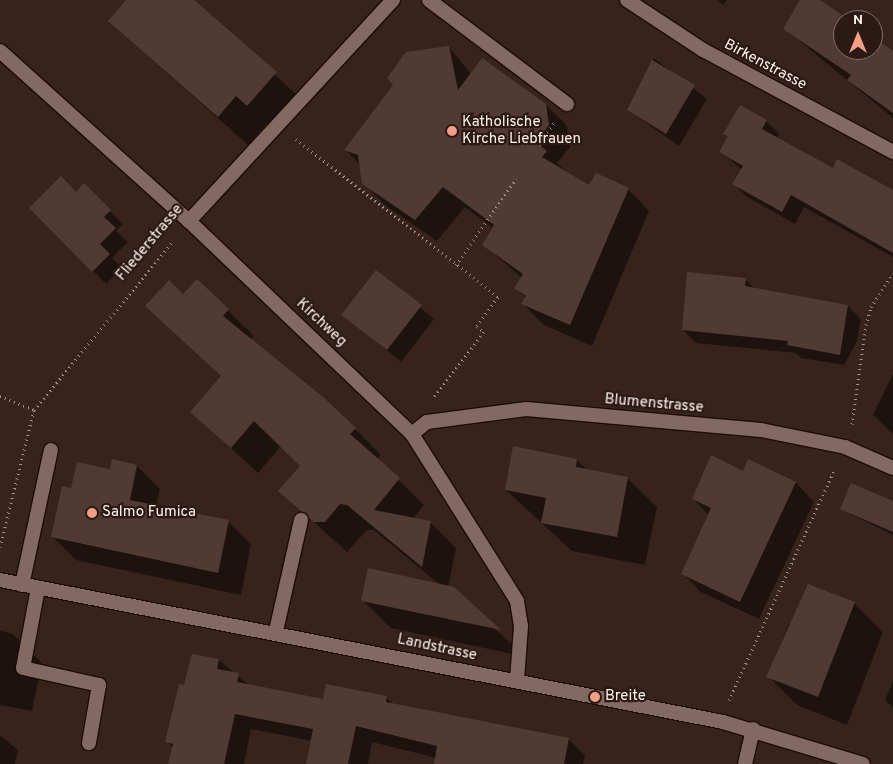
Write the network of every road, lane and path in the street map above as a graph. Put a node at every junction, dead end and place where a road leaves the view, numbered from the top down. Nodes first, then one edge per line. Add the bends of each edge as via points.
1 (393, 0) edge
2 (429, 0) edge
3 (627, 0) edge
4 (0, 51) edge
5 (567, 104) dead end
6 (277, 123) junction
7 (893, 152) edge
8 (516, 178) dead end
9 (189, 221) junction
10 (456, 265) junction
11 (893, 272) edge
12 (0, 396) edge
13 (34, 410) junction
14 (427, 422) junction
15 (412, 434) junction
16 (845, 447) junction
17 (51, 450) dead end
18 (893, 468) edge
19 (301, 520) dead end
20 (0, 547) edge
21 (0, 580) edge
22 (22, 585) junction
23 (38, 588) junction
24 (276, 631) junction
25 (517, 681) junction
26 (724, 722) junction
27 (752, 728) junction
28 (89, 743) dead end
29 (745, 764) edge
30 (863, 764) edge

1 - 6 street, Fliederstrasse
2 - 5 street
3 - 7 street, Birkenstrasse via 703,50
4 - 9 street, Kirchweg
6 - 9 street, Fliederstrasse
6 - 10 path
8 - 10 path
9 - 13 path, Fliederstrasse
9 - 15 street, Kirchweg
10 - 14 path via 498,297 477,326 484,332 433,398
11 - 16 path via 871,308 866,325
12 - 13 path
13 - 20 path, Fliederstrasse
14 - 15 street
14 - 16 street, Blumenstrasse via 526,409 761,430
15 - 25 street, Kirchweg via 517,601 521,626
16 - 18 street, Blumenstrasse
16 - 26 path via 733,685
17 - 22 street
19 - 24 street
21 - 22 street, Landstrasse
22 - 23 street, Landstrasse
23 - 24 street, Landstrasse
23 - 28 street via 23,668 99,685
24 - 25 street, Landstrasse
25 - 26 street, Landstrasse
26 - 27 street, Landstrasse
27 - 29 street
27 - 30 street, Landstrasse

